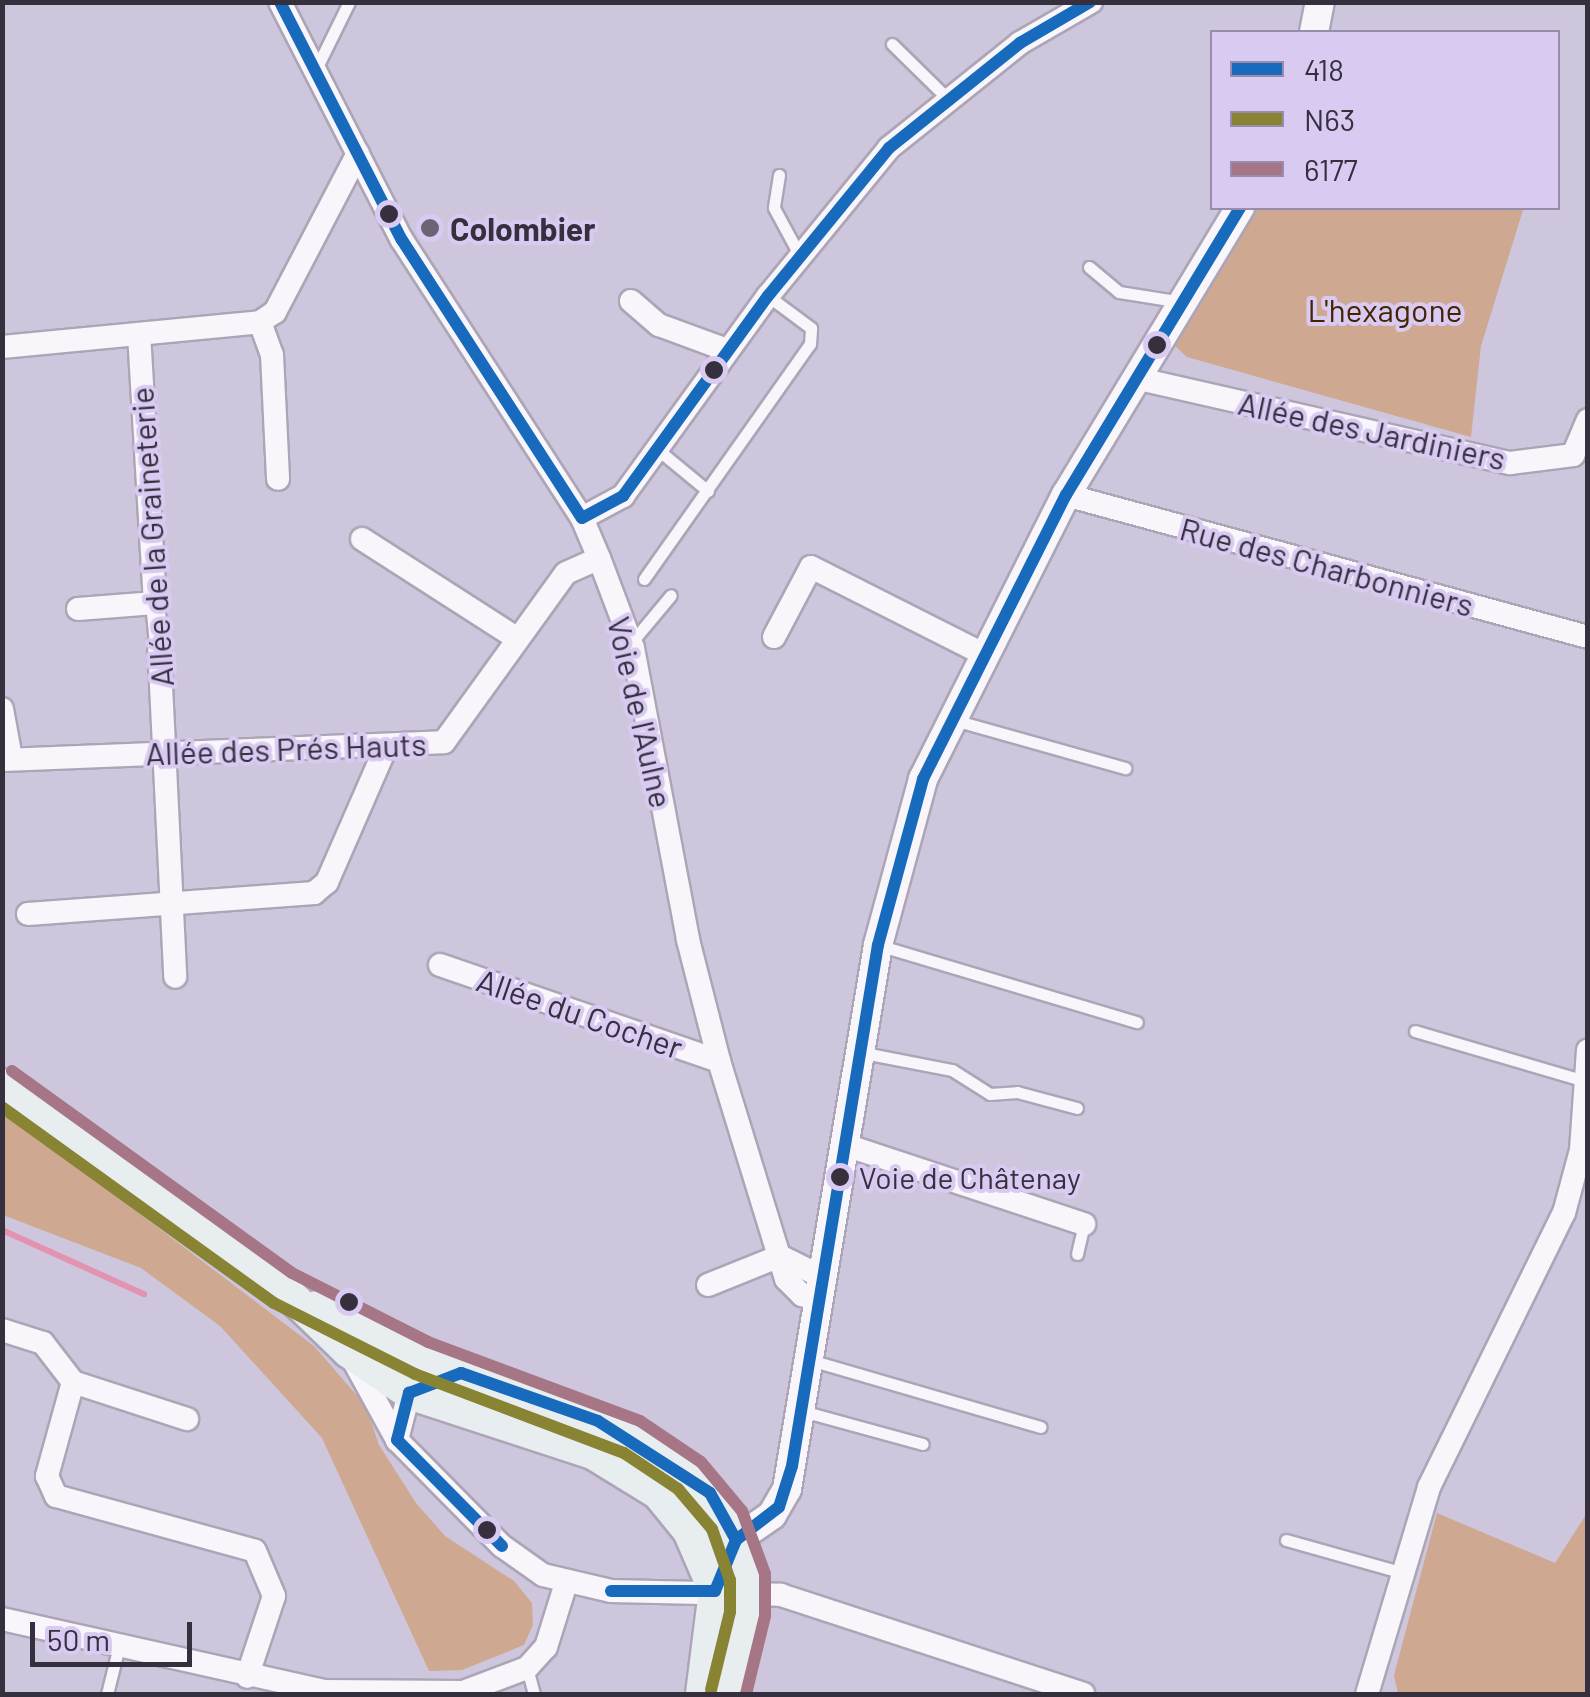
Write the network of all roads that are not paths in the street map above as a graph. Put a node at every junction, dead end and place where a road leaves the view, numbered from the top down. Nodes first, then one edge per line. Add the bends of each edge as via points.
1 (349, 2) edge
2 (1091, 2) edge
3 (1320, 2) edge
4 (283, 4) edge
5 (1314, 30) edge
6 (892, 44) dead end
7 (316, 69) junction
8 (949, 100) junction
9 (358, 153) junction
10 (778, 176) dead end
11 (1239, 210) edge
12 (800, 256) junction
13 (1089, 267) dead end
14 (768, 296) junction
15 (631, 300) dead end
16 (1182, 302) junction
17 (260, 322) junction
18 (139, 338) junction
19 (2, 347) edge
20 (727, 350) junction
21 (1135, 378) junction
22 (1588, 420) edge
23 (657, 448) junction
24 (278, 478) dead end
25 (708, 490) junction
26 (1066, 495) junction
27 (582, 518) junction
28 (362, 539) dead end
29 (599, 558) junction
30 (644, 580) dead end
31 (671, 594) dead end
32 (155, 604) junction
33 (78, 609) dead end
34 (774, 637) dead end
35 (1588, 637) edge
36 (516, 638) junction
37 (632, 642) junction
38 (158, 644) joint
39 (983, 654) junction
40 (2, 709) edge
41 (950, 719) junction
42 (385, 749) junction
43 (164, 752) junction
44 (7, 759) edge
45 (1125, 768) dead end
46 (171, 906) junction
47 (28, 914) dead end
48 (878, 945) junction
49 (440, 965) dead end
50 (176, 977) dead end
51 (1136, 1022) dead end
52 (1415, 1032) dead end
53 (1588, 1050) edge
54 (859, 1052) junction
55 (719, 1061) junction
56 (1585, 1081) edge
57 (2, 1085) edge
58 (1077, 1108) dead end
59 (845, 1145) junction
60 (1084, 1224) joint
61 (1077, 1254) dead end
62 (780, 1256) junction
63 (708, 1286) dead end
64 (282, 1288) junction
65 (822, 1289) junction
66 (2, 1330) edge
67 (348, 1351) junction
68 (810, 1360) junction
69 (461, 1373) junction
70 (73, 1382) junction
71 (409, 1392) junction
72 (802, 1411) junction
73 (188, 1418) dead end
74 (1040, 1427) dead end
75 (397, 1440) junction
76 (923, 1444) dead end
77 (736, 1540) junction
78 (1286, 1540) dead end
79 (1400, 1572) junction
80 (566, 1582) junction
81 (749, 1591) junction
82 (715, 1592) junction
83 (2, 1620) edge
84 (119, 1646) junction
85 (527, 1668) junction
86 (247, 1676) junction
87 (107, 1694) edge
88 (534, 1694) edge
89 (702, 1694) edge
90 (728, 1694) edge
91 (1083, 1694) edge
92 (1367, 1694) edge

1 - 7 lane
2 - 8 street via 1020,43
3 - 5 street
4 - 7 street, Voie de l'Aulne
6 - 8 lane
7 - 9 street, Voie de l'Aulne
8 - 12 street via 889,148
9 - 17 street via 275,312
9 - 27 street, Voie de l'Aulne via 402,240
10 - 12 lane via 774,208
11 - 16 street
12 - 14 street
13 - 16 lane via 1119,292
14 - 20 street
14 - 25 lane via 810,328 810,344
15 - 20 street via 659,325
16 - 21 street
17 - 18 street
17 - 24 street via 272,355
18 - 19 street
18 - 32 street, Allée de la Graineterie
20 - 23 street
21 - 22 street, Allée des Jardiniers via 1510,463 1573,456
21 - 26 street
23 - 25 lane
23 - 27 street via 623,496
25 - 30 lane
26 - 35 street, Rue des Charbonniers
26 - 39 street
27 - 29 street, Voie de l'Aulne
28 - 36 street
29 - 36 street, Allée des Prés Hauts via 566,573
29 - 37 street, Voie de l'Aulne
31 - 37 lane
32 - 33 street
32 - 38 street, Allée de la Graineterie
34 - 39 street via 811,567
36 - 42 street, Allée des Prés Hauts via 454,734 430,746
37 - 55 street, Voie de l'Aulne via 688,940
38 - 43 street, Allée de la Graineterie
39 - 41 street
40 - 44 street
41 - 45 lane
41 - 48 street via 922,779
42 - 43 street, Allée des Prés Hauts
42 - 46 street via 327,882 314,893
43 - 44 street, Allée des Prés Hauts
43 - 46 street, Allée de la Graineterie
46 - 47 street
46 - 50 street, Allée de la Graineterie
48 - 51 lane
48 - 54 street
49 - 55 street, Allée du Cocher
52 - 56 lane
53 - 56 street
54 - 58 lane via 952,1070 990,1094 1017,1092
54 - 59 street
55 - 62 street, Voie de l'Aulne
56 - 79 street via 1581,1150 1564,1213 1429,1487
57 - 64 main road
59 - 60 street
59 - 65 street
60 - 61 lane
62 - 63 street
62 - 65 street, Voie de l'Aulne via 793,1288
64 - 67 main road
64 - 69 main road
65 - 68 street
66 - 70 street via 44,1343
67 - 71 main road
67 - 75 street
68 - 72 street
68 - 74 lane
69 - 71 street
69 - 77 main road via 598,1421 662,1454 710,1493
70 - 73 street
70 - 86 street via 47,1476 56,1496 254,1551 274,1596
71 - 75 street
71 - 82 main road via 620,1466 658,1493 689,1531
72 - 76 lane
72 - 77 street via 780,1507
75 - 80 street via 502,1546
77 - 81 main road
77 - 82 street
78 - 79 lane
79 - 92 street
80 - 82 street via 610,1591
80 - 85 street via 546,1646
81 - 82 street
81 - 90 main road
81 - 91 street via 781,1595
82 - 89 main road
83 - 84 street
84 - 86 street
84 - 87 lane
85 - 86 street via 464,1692 367,1694
85 - 88 lane

